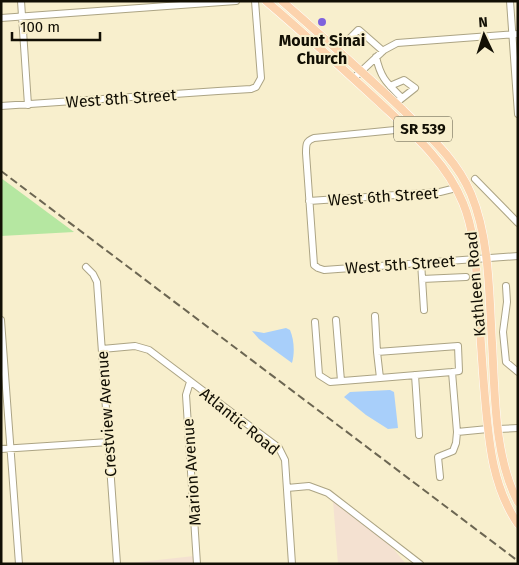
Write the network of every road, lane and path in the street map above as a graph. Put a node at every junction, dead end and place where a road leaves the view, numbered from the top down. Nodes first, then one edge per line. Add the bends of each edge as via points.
1 (21, 1) edge
2 (236, 1) edge
3 (255, 1) edge
4 (266, 1) edge
5 (276, 1) edge
6 (282, 1) edge
7 (510, 1) edge
8 (22, 16) junction
9 (1, 18) edge
10 (315, 30) junction
11 (515, 34) edge
12 (346, 42) dead end
13 (383, 51) junction
14 (376, 57) junction
15 (361, 71) junction
16 (354, 78) junction
17 (384, 85) junction
18 (399, 101) junction
19 (28, 105) junction
20 (1, 106) edge
21 (518, 108) edge
22 (518, 114) edge
23 (414, 121) junction
24 (405, 127) junction
25 (475, 179) dead end
26 (456, 188) junction
27 (309, 201) junction
28 (518, 223) edge
29 (518, 256) edge
30 (476, 258) junction
31 (486, 258) junction
32 (421, 262) junction
33 (86, 267) dead end
34 (466, 276) dead end
35 (422, 279) junction
36 (506, 286) dead end
37 (424, 310) dead end
38 (375, 316) dead end
39 (1, 320) edge
40 (336, 320) dead end
41 (315, 322) dead end
42 (102, 349) junction
43 (377, 352) junction
44 (452, 372) junction
45 (518, 372) edge
46 (415, 375) junction
47 (380, 378) junction
48 (341, 381) junction
49 (190, 382) junction
50 (484, 388) junction
51 (518, 428) edge
52 (488, 429) junction
53 (498, 429) junction
54 (457, 432) junction
55 (419, 436) dead end
56 (109, 442) junction
57 (1, 449) edge
58 (11, 449) junction
59 (440, 477) dead end
60 (287, 488) junction
61 (513, 493) junction
62 (518, 502) edge
63 (518, 524) edge
64 (19, 564) edge
65 (117, 564) edge
66 (197, 564) edge
67 (292, 564) edge
68 (420, 564) edge

1 - 8 street
2 - 8 street
3 - 19 street, West 8th Street via 261,78 256,87
4 - 16 main road, Kathleen Road / SR 539
5 - 10 main road via 307,28
6 - 10 main road, Kathleen Road / SR 539
7 - 11 street
8 - 9 street
8 - 19 street
10 - 15 main road, Kathleen Road / SR 539
11 - 13 street via 397,43
11 - 21 street
12 - 13 street via 359,30
13 - 14 street
14 - 15 street
14 - 17 street
15 - 16 street
15 - 17 main road, Kathleen Road / SR 539
16 - 24 main road, Kathleen Road / SR 539
17 - 18 main road, Kathleen Road / SR 539
17 - 18 street via 404,80 415,88
18 - 23 main road, Kathleen Road / SR 539
19 - 20 street, West 8th Street
21 - 22 street
23 - 24 street
23 - 31 main road, Kathleen Road / SR 539 via 446,153 466,184 481,226
24 - 26 main road, Kathleen Road / SR 539 via 440,162
24 - 27 street via 308,140
25 - 28 street
26 - 27 street, West 6th Street via 440,192
26 - 30 main road, Kathleen Road / SR 539 via 469,220
27 - 32 street, West 5th Street via 314,265 318,268
29 - 31 street, West 5th Street
30 - 31 street, West 5th Street
30 - 32 street, West 5th Street
30 - 50 main road, Kathleen Road / SR 539
31 - 53 main road, Kathleen Road / SR 539
32 - 35 street
33 - 42 street, Crestview Avenue via 97,282
34 - 35 street
35 - 37 street
36 - 45 street via 503,332 506,362
38 - 43 street
39 - 58 street
40 - 48 street
41 - 48 street via 319,375 330,382
42 - 49 street, Atlantic Road via 141,346
42 - 56 street, Crestview Avenue
43 - 44 street via 458,346 459,371
43 - 47 street
44 - 46 street
44 - 54 street
46 - 47 street
46 - 55 street
47 - 48 street
49 - 60 street, Atlantic Road via 279,448 285,460
49 - 66 street, Marion Avenue via 186,395
50 - 52 main road, Kathleen Road / SR 539
50 - 53 main road via 491,419
51 - 53 street
52 - 54 street
52 - 61 main road via 494,439 502,481
52 - 63 main road, Kathleen Road / SR 539 via 496,480
53 - 61 main road, Kathleen Road / SR 539 via 501,453
54 - 59 street via 452,451 438,457
56 - 58 street
56 - 65 street, Crestview Avenue
57 - 58 street
58 - 64 street
60 - 67 street, Atlantic Road
60 - 68 street via 309,486 328,493
61 - 62 main road, Kathleen Road / SR 539

